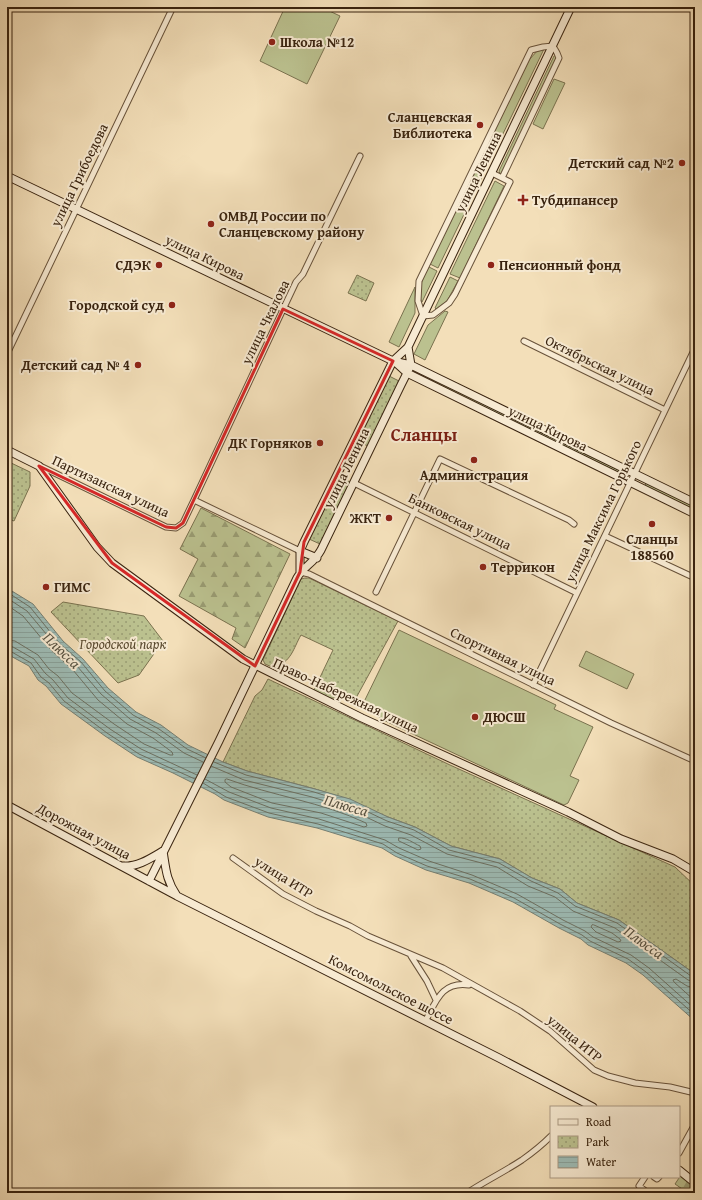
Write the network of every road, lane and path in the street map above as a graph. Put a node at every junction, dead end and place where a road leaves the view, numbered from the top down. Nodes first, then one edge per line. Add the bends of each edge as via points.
1 (173, 7) edge
2 (571, 7) edge
3 (553, 46) junction
4 (360, 156) dead end
5 (492, 172) junction
6 (7, 176) edge
7 (502, 178) junction
8 (76, 209) junction
9 (284, 309) junction
10 (423, 316) junction
11 (524, 341) dead end
12 (408, 347) junction
13 (695, 348) edge
14 (7, 354) edge
15 (393, 361) junction
16 (411, 365) junction
17 (407, 373) junction
18 (665, 410) junction
19 (7, 450) edge
20 (39, 466) junction
21 (634, 473) junction
22 (354, 482) junction
23 (630, 482) junction
24 (194, 500) junction
25 (695, 503) edge
26 (414, 512) junction
27 (695, 514) edge
28 (574, 524) dead end
29 (605, 536) junction
30 (300, 551) junction
31 (317, 558) junction
32 (300, 572) junction
33 (695, 578) edge
34 (376, 592) dead end
35 (577, 593) junction
36 (256, 666) junction
37 (533, 685) junction
38 (695, 761) edge
39 (7, 805) edge
40 (163, 851) junction
41 (234, 858) dead end
42 (120, 865) junction
43 (695, 872) edge
44 (149, 881) junction
45 (177, 896) junction
46 (410, 955) junction
47 (472, 985) junction
48 (436, 1000) junction
49 (426, 1020) junction
50 (695, 1094) edge
51 (585, 1105) edge
52 (695, 1124) edge
53 (550, 1137) edge
54 (680, 1151) edge
55 (680, 1171) edge
56 (645, 1178) edge
57 (695, 1183) edge
58 (467, 1193) edge
59 (648, 1193) edge

1 - 8 street, улица Грибоедова
2 - 3 main road, улица Ленина
3 - 5 main road, улица Ленина
3 - 7 street via 558,58
3 - 10 street via 531,50 472,169 419,281 418,301
4 - 9 street, улица Чкалова
5 - 7 street
5 - 10 main road, улица Ленина
6 - 8 main road, улица Кирова
7 - 10 street via 510,182 455,294 449,303 433,315
8 - 9 main road, улица Кирова
8 - 14 street, улица Грибоедова
9 - 15 main road, улица Кирова
9 - 24 street, улица Чкалова
10 - 12 main road, улица Ленина
11 - 18 street, Октябрьская улица
12 - 15 main road, улица Ленина
12 - 16 main road
13 - 18 street, улица Максима Горького
15 - 16 main road, улица Кирова
15 - 17 main road, улица Кирова
15 - 30 main road, улица Ленина
16 - 17 main road, улица Ленина
16 - 21 main road, улица Кирова
17 - 22 main road, улица Ленина
17 - 23 main road, улица Кирова
18 - 21 street, улица Максима Горького
19 - 20 main road, Партизанская улица
20 - 24 street, Партизанская улица via 166,527 176,528 183,522
20 - 36 main road, Право-Набережная улица via 97,547 112,563
21 - 23 street, улица Максима Горького
21 - 25 main road, улица Кирова
22 - 26 street, Банковская улица
22 - 31 main road, улица Ленина
23 - 27 main road, улица Кирова
23 - 29 street, улица Максима Горького
24 - 30 street
26 - 28 street via 440,459
26 - 34 street
26 - 35 street, Банковская улица
29 - 33 street
29 - 35 street, улица Максима Горького
30 - 31 main road
30 - 32 main road, улица Ленина
31 - 32 main road, улица Ленина
32 - 36 main road, улица Ленина
32 - 37 street, Спортивная улица via 313,576
35 - 37 street, улица Максима Горького
36 - 40 main road, улица Ленина
36 - 43 main road, Право-Набережная улица via 362,718
37 - 38 street, Спортивная улица
39 - 42 main road, Дорожная улица
40 - 42 main road via 137,864
40 - 44 main road
40 - 45 main road via 166,875
41 - 46 street, улица ИТР via 283,894
42 - 44 main road, Дорожная улица
44 - 45 main road, Дорожная улица
45 - 49 main road, Комсомольское шоссе
46 - 47 street, улица ИТР via 443,968
46 - 48 street
47 - 48 street, улица ИТР via 453,985
47 - 50 street, улица ИТР via 550,1031 594,1070 635,1083 670,1087
48 - 49 street, улица ИТР
49 - 51 main road, Комсомольское шоссе
52 - 54 street
53 - 58 street via 521,1161
55 - 57 main road
56 - 59 street via 639,1186

